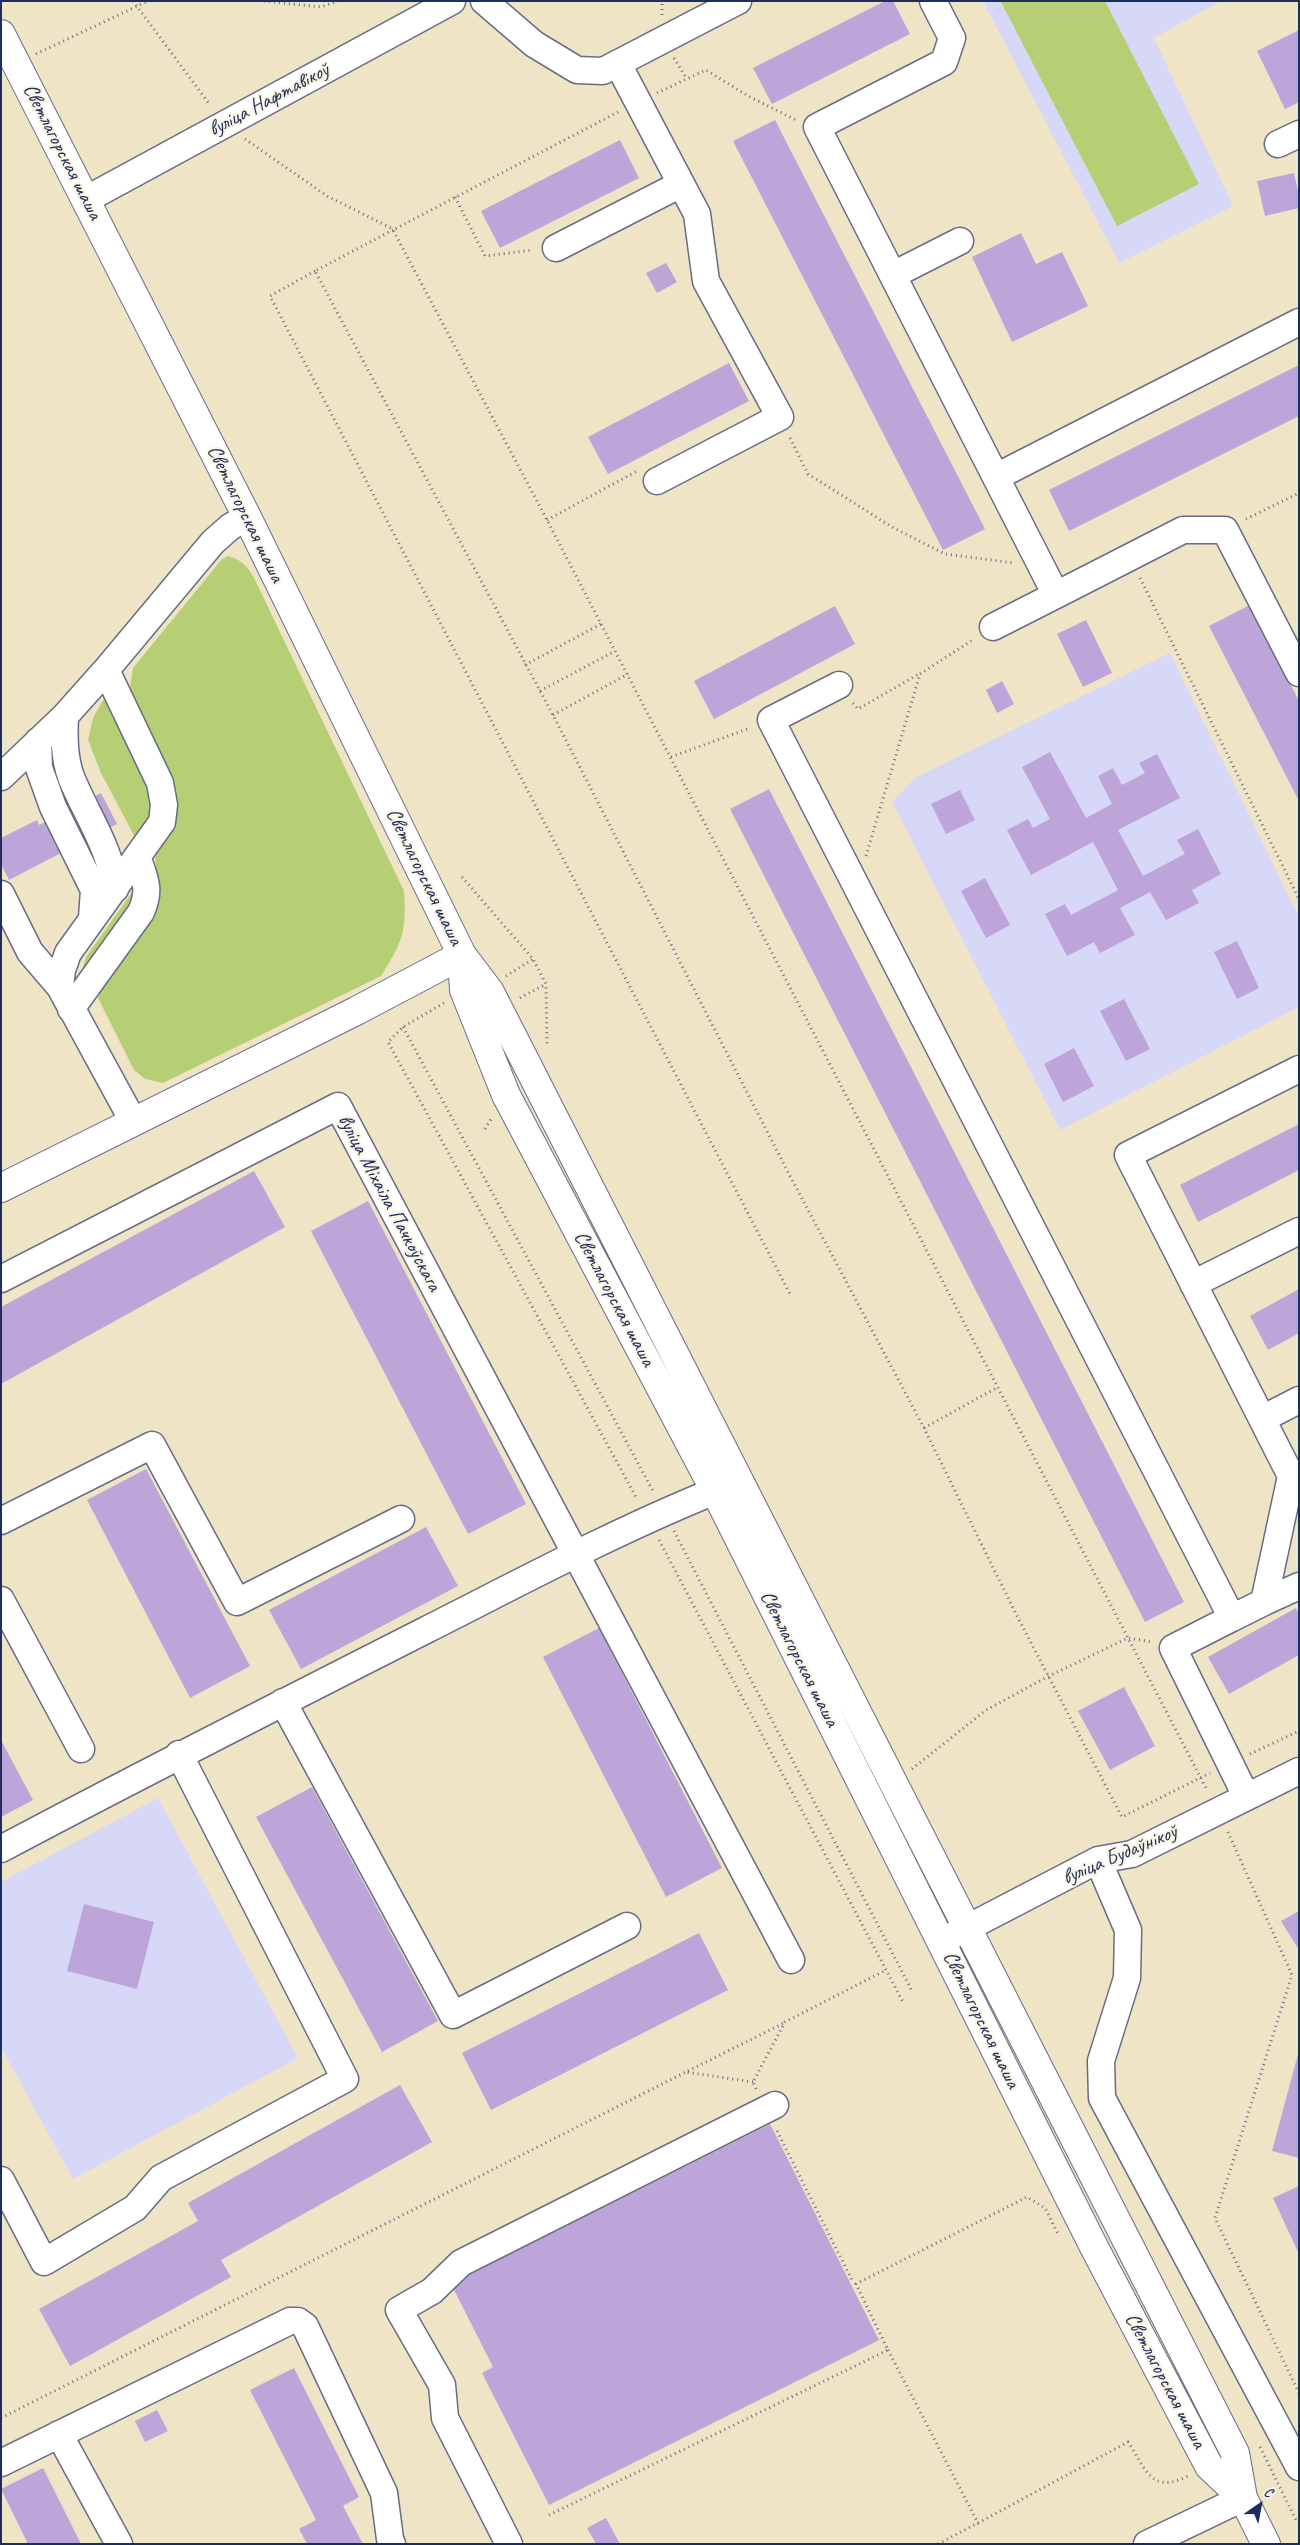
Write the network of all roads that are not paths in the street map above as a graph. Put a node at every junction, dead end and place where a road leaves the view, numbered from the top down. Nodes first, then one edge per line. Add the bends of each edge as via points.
1 (452, 1) edge
2 (484, 1) edge
3 (738, 1) edge
4 (934, 1) edge
5 (1, 34) edge
6 (618, 64) junction
7 (681, 184) junction
8 (87, 199) junction
9 (960, 241) dead end
10 (556, 248) road end
11 (893, 276) junction
12 (1299, 322) edge
13 (996, 477) junction
14 (658, 482) dead end
15 (247, 517) junction
16 (1056, 595) junction
17 (993, 627) road end
18 (106, 670) junction
19 (1299, 673) edge
20 (839, 685) road end
21 (65, 716) junction
22 (38, 741) junction
23 (1, 777) edge
24 (138, 858) junction
25 (115, 889) junction
26 (1, 894) edge
27 (92, 918) junction
28 (462, 955) junction
29 (65, 998) junction
30 (1299, 1068) edge
31 (133, 1121) junction
32 (1, 1188) edge
33 (1299, 1231) edge
34 (1, 1279) edge
35 (1193, 1284) junction
36 (1299, 1400) edge
37 (1262, 1419) junction
38 (715, 1491) junction
39 (401, 1518) dead end
40 (1, 1521) edge
41 (576, 1555) junction
42 (1299, 1586) edge
43 (1, 1600) edge
44 (1264, 1602) junction
45 (1232, 1618) junction
46 (283, 1702) junction
47 (81, 1749) dead end
48 (179, 1754) junction
49 (1299, 1771) edge
50 (1246, 1796) junction
51 (1, 1848) edge
52 (1098, 1860) junction
53 (626, 1926) dead end
54 (968, 1928) junction
55 (942, 1941) junction
56 (791, 1960) dead end
57 (771, 2108) road end
58 (1, 2180) edge
59 (59, 2434) junction
60 (1, 2463) edge
61 (1299, 2467) edge
62 (1242, 2498) junction
63 (119, 2544) edge
64 (392, 2544) edge
65 (510, 2544) edge
66 (1147, 2544) edge
67 (1266, 2544) edge

1 - 8 street, вуліца Нафтавікоў
2 - 6 street via 534,44 577,70 603,72
3 - 6 street
4 - 11 street via 952,38 944,62 817,127
5 - 8 main road, Светлагорская шаша
6 - 7 street
7 - 10 street
7 - 14 street via 697,214 706,281 780,418
8 - 15 main road, Светлагорская шаша
9 - 11 street
11 - 13 street
12 - 13 street
13 - 16 street
15 - 18 street via 213,542
15 - 28 main road, Светлагорская шаша
16 - 17 street
16 - 19 street via 1183,530 1225,530
18 - 21 street
18 - 24 street via 160,783 164,805 162,822
20 - 45 street via 771,720
21 - 22 street
21 - 25 street via 64,746 71,775 108,860
22 - 23 street
22 - 27 street via 39,768 53,807 94,890
24 - 25 street
24 - 29 street via 147,886 147,900 141,912
25 - 27 street
26 - 29 street via 30,952
27 - 29 street via 68,953 62,970
28 - 31 main road
28 - 38 main road, Светлагорская шаша via 464,990 506,1095
28 - 54 main road via 490,992
29 - 31 street
30 - 35 street via 1128,1156
31 - 32 main road
33 - 35 street
34 - 41 street, вуліца Міхаіла Пачкоўскага via 338,1106
35 - 37 street
36 - 37 street
37 - 44 street via 1291,1476
38 - 41 street
38 - 55 main road, Светлагорская шаша
39 - 40 street via 237,1602 152,1445
41 - 46 street
41 - 56 street
42 - 44 street
43 - 47 street
44 - 45 street
45 - 50 street via 1173,1648
46 - 48 street
46 - 53 street via 452,2015
48 - 51 street
48 - 58 street via 345,2078 161,2178 134,2208 44,2262
49 - 50 street, вуліца Будаўнікоў
50 - 52 street, вуліца Будаўнікоў via 1132,1854
52 - 54 street, вуліца Будаўнікоў
52 - 61 street via 1128,1930 1128,1978 1101,2061 1102,2098
54 - 55 street, вуліца Будаўнікоў
54 - 62 main road via 1235,2452
55 - 62 main road, Светлагорская шаша via 1094,2247 1209,2466
57 - 65 street via 462,2263 432,2290 399,2310 442,2385 445,2418
59 - 60 street
59 - 63 street
59 - 64 street via 290,2321 298,2321 305,2326 384,2493
62 - 66 street
62 - 67 main road, Светлагорская шаша

